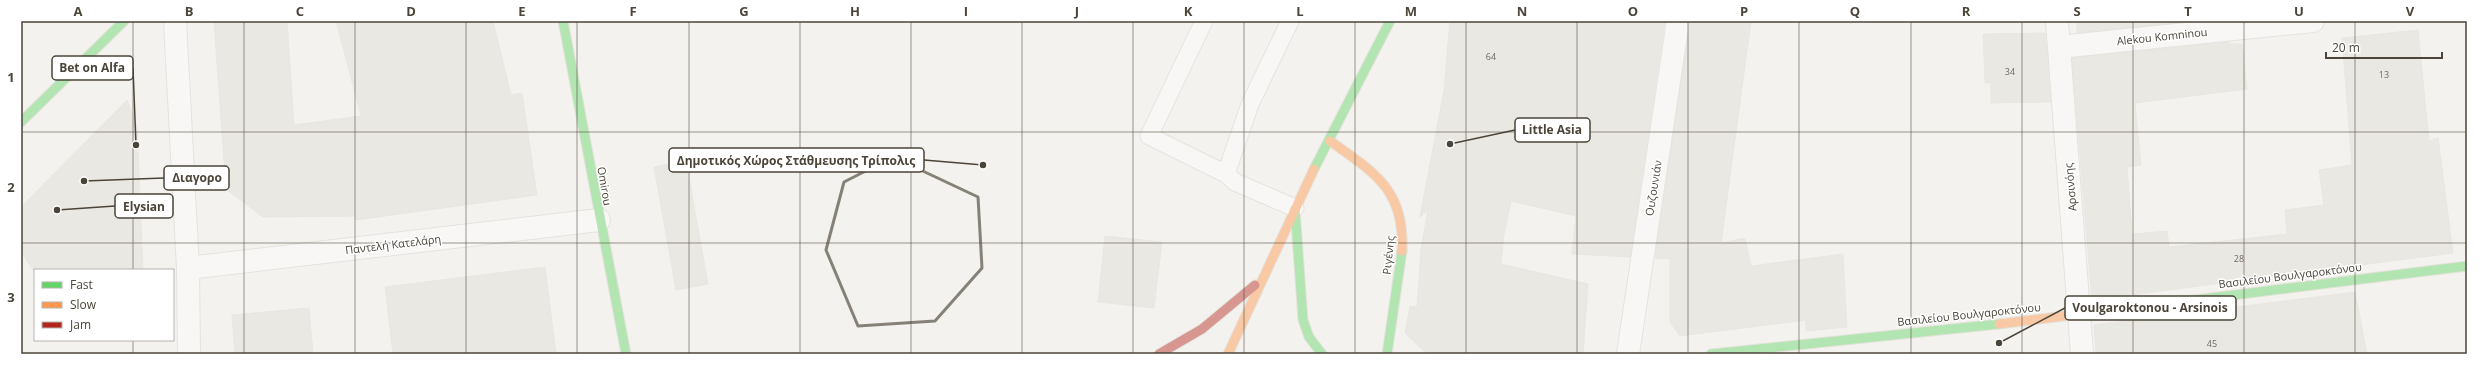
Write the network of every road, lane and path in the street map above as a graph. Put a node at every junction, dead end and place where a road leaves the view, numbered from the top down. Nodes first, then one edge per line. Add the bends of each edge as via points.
1 (124, 21) edge
2 (175, 21) edge
3 (563, 21) edge
4 (1204, 21) edge
5 (1290, 21) edge
6 (1390, 21) edge
7 (1678, 21) edge
8 (2057, 21) edge
9 (2313, 21) edge
10 (2059, 46) junction
11 (21, 122) edge
12 (1330, 141) junction
13 (1226, 174) junction
14 (1295, 208) junction
15 (599, 220) junction
16 (2467, 266) edge
17 (188, 268) junction
18 (1259, 282) junction
19 (2080, 313) junction
20 (189, 354) edge
21 (626, 354) edge
22 (1159, 354) edge
23 (1228, 354) edge
24 (1322, 354) edge
25 (1388, 354) edge
26 (1628, 354) edge
27 (1711, 354) edge
28 (2082, 354) edge

1 - 11 street
2 - 17 street
3 - 15 street, Omirou
4 - 13 lane via 1149,136
5 - 13 lane via 1250,104
6 - 12 street
7 - 26 street, Ουζουνιάν
8 - 10 street, Αρσινόης
9 - 10 street, Alekou Komninou
10 - 19 street, Αρσινόης
12 - 14 street
12 - 25 street, Ριγένης via 1372,173 1385,187 1402,222 1402,241
13 - 14 lane via 1235,182
14 - 18 street
14 - 24 street via 1303,320 1309,337
15 - 17 street, Παντελή Κατελάρη
15 - 21 street, Omirou
16 - 19 street, Βασιλείου Βουλγαροκτόνου
17 - 20 street
18 - 22 street via 1202,329
18 - 23 street
19 - 27 street, Βασιλείου Βουλγαροκτόνου
19 - 28 street, Αρσινόης

